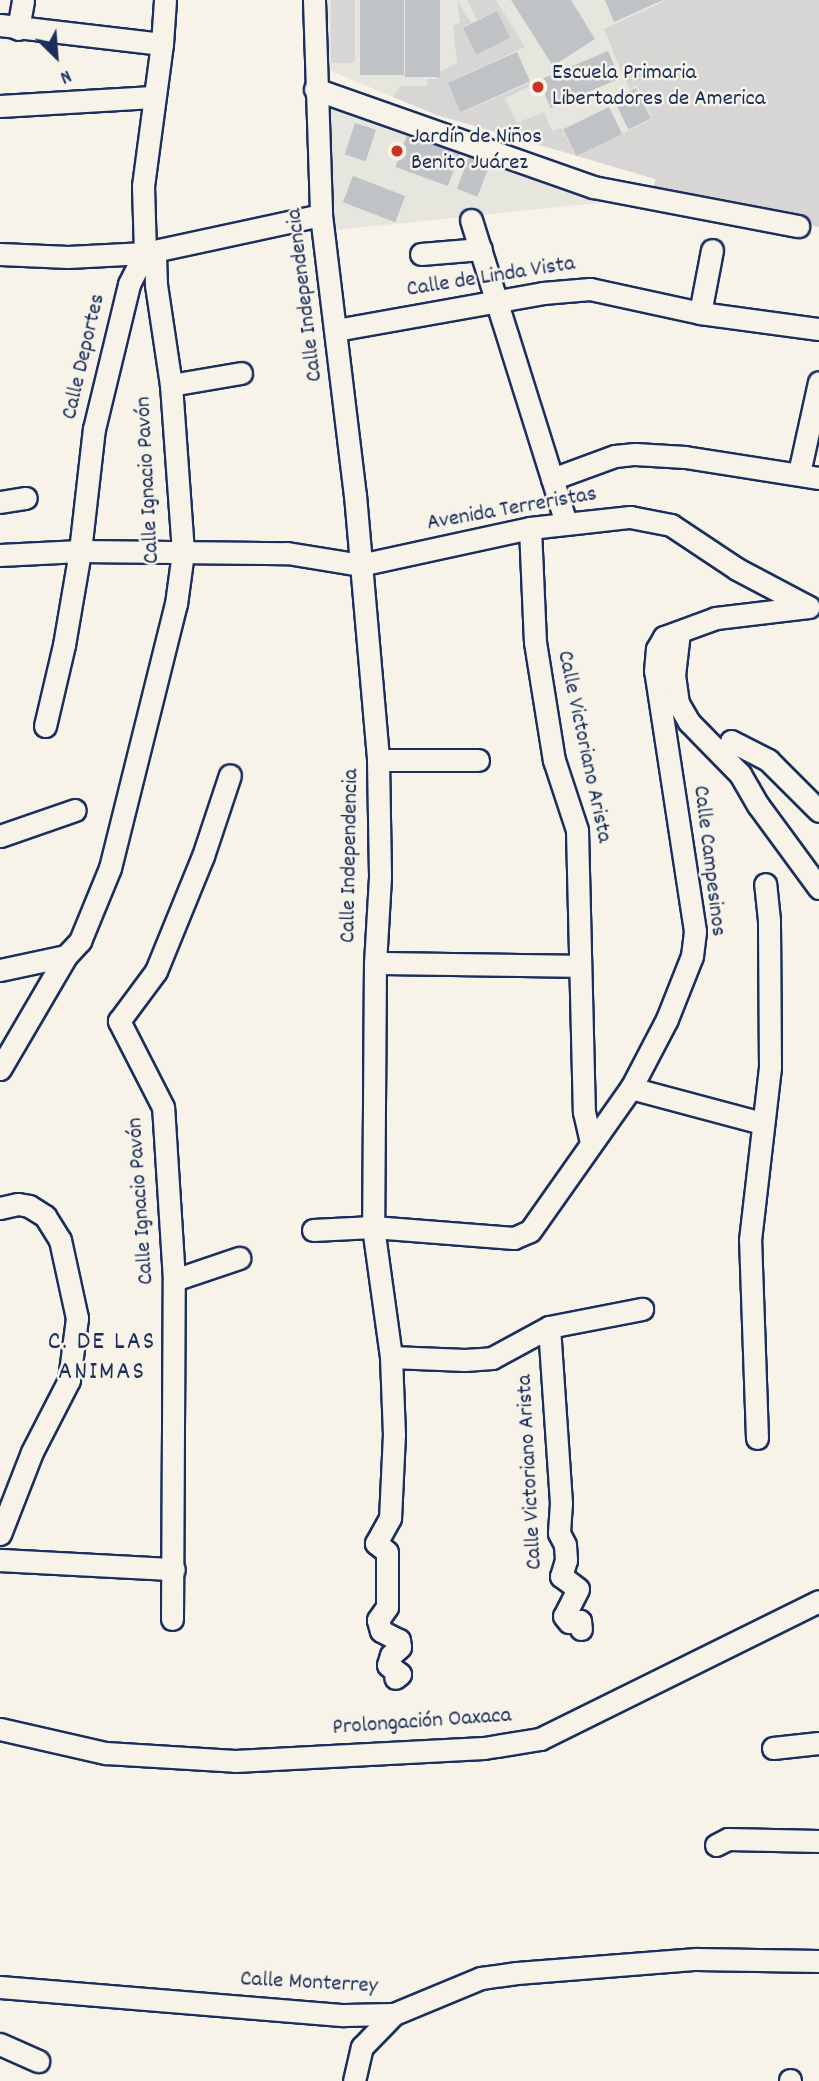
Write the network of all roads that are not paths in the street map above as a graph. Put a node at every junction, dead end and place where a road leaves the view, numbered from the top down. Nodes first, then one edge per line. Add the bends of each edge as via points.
1 (23, 0) edge
2 (165, 0) edge
3 (314, 0) edge
4 (9, 27) edge
5 (162, 44) junction
6 (315, 89) junction
7 (153, 97) junction
8 (0, 106) edge
9 (321, 215) junction
10 (471, 220) dead end
11 (798, 226) dead end
12 (481, 249) junction
13 (712, 250) dead end
14 (150, 252) junction
15 (0, 254) edge
16 (421, 254) dead end
17 (497, 301) junction
18 (700, 313) junction
19 (819, 329) edge
20 (336, 330) junction
21 (241, 373) dead end
22 (819, 382) edge
23 (171, 385) junction
24 (809, 476) edge
25 (552, 479) junction
26 (26, 498) dead end
27 (0, 502) edge
28 (566, 523) junction
29 (530, 528) junction
30 (80, 551) junction
31 (183, 552) junction
32 (0, 555) edge
33 (359, 565) junction
34 (816, 611) edge
35 (679, 632) junction
36 (45, 726) dead end
37 (730, 741) dead end
38 (378, 760) junction
39 (478, 760) dead end
40 (230, 775) dead end
41 (75, 810) dead end
42 (819, 811) edge
43 (0, 836) edge
44 (765, 884) dead end
45 (819, 888) edge
46 (66, 956) junction
47 (375, 963) junction
48 (579, 966) junction
49 (0, 970) edge
50 (0, 1069) edge
51 (631, 1088) junction
52 (762, 1123) junction
53 (591, 1143) junction
54 (0, 1208) edge
55 (373, 1227) junction
56 (313, 1230) dead end
57 (239, 1258) dead end
58 (174, 1280) junction
59 (642, 1309) dead end
60 (549, 1327) junction
61 (391, 1357) junction
62 (757, 1438) dead end
63 (0, 1534) edge
64 (0, 1560) edge
65 (174, 1569) junction
66 (819, 1601) edge
67 (172, 1619) dead end
68 (581, 1629) dead end
69 (395, 1678) dead end
70 (0, 1729) edge
71 (819, 1742) edge
72 (773, 1748) dead end
73 (819, 1841) edge
74 (716, 1845) dead end
75 (819, 1961) edge
76 (0, 1987) edge
77 (394, 2014) junction
78 (0, 2044) edge
79 (38, 2061) dead end
80 (354, 2081) edge

1 - 4 street
2 - 5 street, Calle Deportes
3 - 6 street, Calle Independencia
4 - 5 street
5 - 7 street, Calle Deportes
6 - 9 street, Calle Independencia
6 - 11 street via 593,187
7 - 8 street
7 - 14 street, Calle Deportes via 143,186
9 - 14 street
9 - 20 street, Calle Independencia
10 - 12 street
12 - 16 street
12 - 17 street
13 - 18 street
14 - 15 street via 68,257
14 - 23 street, Calle Ignacio Pavón
14 - 30 street, Calle Deportes via 129,284 94,429
17 - 18 street, Calle de Linda Vista via 590,289
17 - 20 street, Calle de Linda Vista
17 - 25 street
18 - 19 street, Calle de Linda Vista
20 - 33 street, Calle Independencia
21 - 23 street
22 - 24 street
23 - 31 street, Calle Ignacio Pavón
24 - 25 street via 635,454 615,456
25 - 28 street
26 - 27 street
28 - 29 street, Avenida Terreristas
28 - 34 street, Avenida Terreristas via 630,517 671,525 737,569
29 - 33 street, Avenida Terreristas
29 - 48 street, Calle Victoriano Arista via 535,642 554,760 577,830
30 - 31 street
30 - 32 street
30 - 36 street, Calle Deportes
31 - 33 street via 287,553
31 - 46 street, Calle Ignacio Pavón via 176,604 110,868 80,940
33 - 38 street, Calle Independencia
34 - 35 street, Calle Campesinos via 716,618
35 - 45 street via 674,675 678,703 689,722 740,774
35 - 51 street, Calle Campesinos via 664,637 657,649 655,671 695,931 692,956 667,1019
37 - 42 street via 768,760
38 - 39 street
38 - 47 street, Calle Independencia via 380,877
40 - 58 street, Calle Ignacio Pavón via 156,971 119,1021 163,1107
41 - 43 street
44 - 52 street via 770,1067
46 - 49 street
46 - 50 street, Calle Ignacio Pavón
47 - 48 street
47 - 55 street, Calle Independencia
48 - 53 street, Calle Victoriano Arista via 584,1112
51 - 52 street
51 - 53 street, Calle Campesinos
52 - 62 street via 750,1240
53 - 55 street, Calle Campesinos via 530,1231 514,1238
54 - 63 street via 18,1204 45,1216 60,1240 77,1318 69,1380 32,1452
55 - 56 street, Calle Campesinos
55 - 61 street, Calle Independencia
57 - 58 street
58 - 65 street, Calle Ignacio Pavón
59 - 60 street
60 - 61 street via 492,1358
60 - 68 street, Calle Victoriano Arista via 559,1534 566,1560 561,1576 578,1589 564,1616 569,1622 580,1621
61 - 69 street, Calle Independencia via 390,1518 376,1543 387,1552 387,1607 378,1620 381,1631 399,1640 400,1647 391,1654 388,1665 400,1674
64 - 65 street
65 - 67 street, Calle Ignacio Pavón
66 - 70 street, Prolongación Oaxaca via 540,1739 484,1748 235,1761 106,1753
71 - 72 street
73 - 74 street via 728,1839
75 - 77 street, Calle Monterrey via 696,1959 517,1973 481,1978
76 - 77 street, Calle Monterrey via 344,2015
77 - 80 street via 362,2047
78 - 79 street

